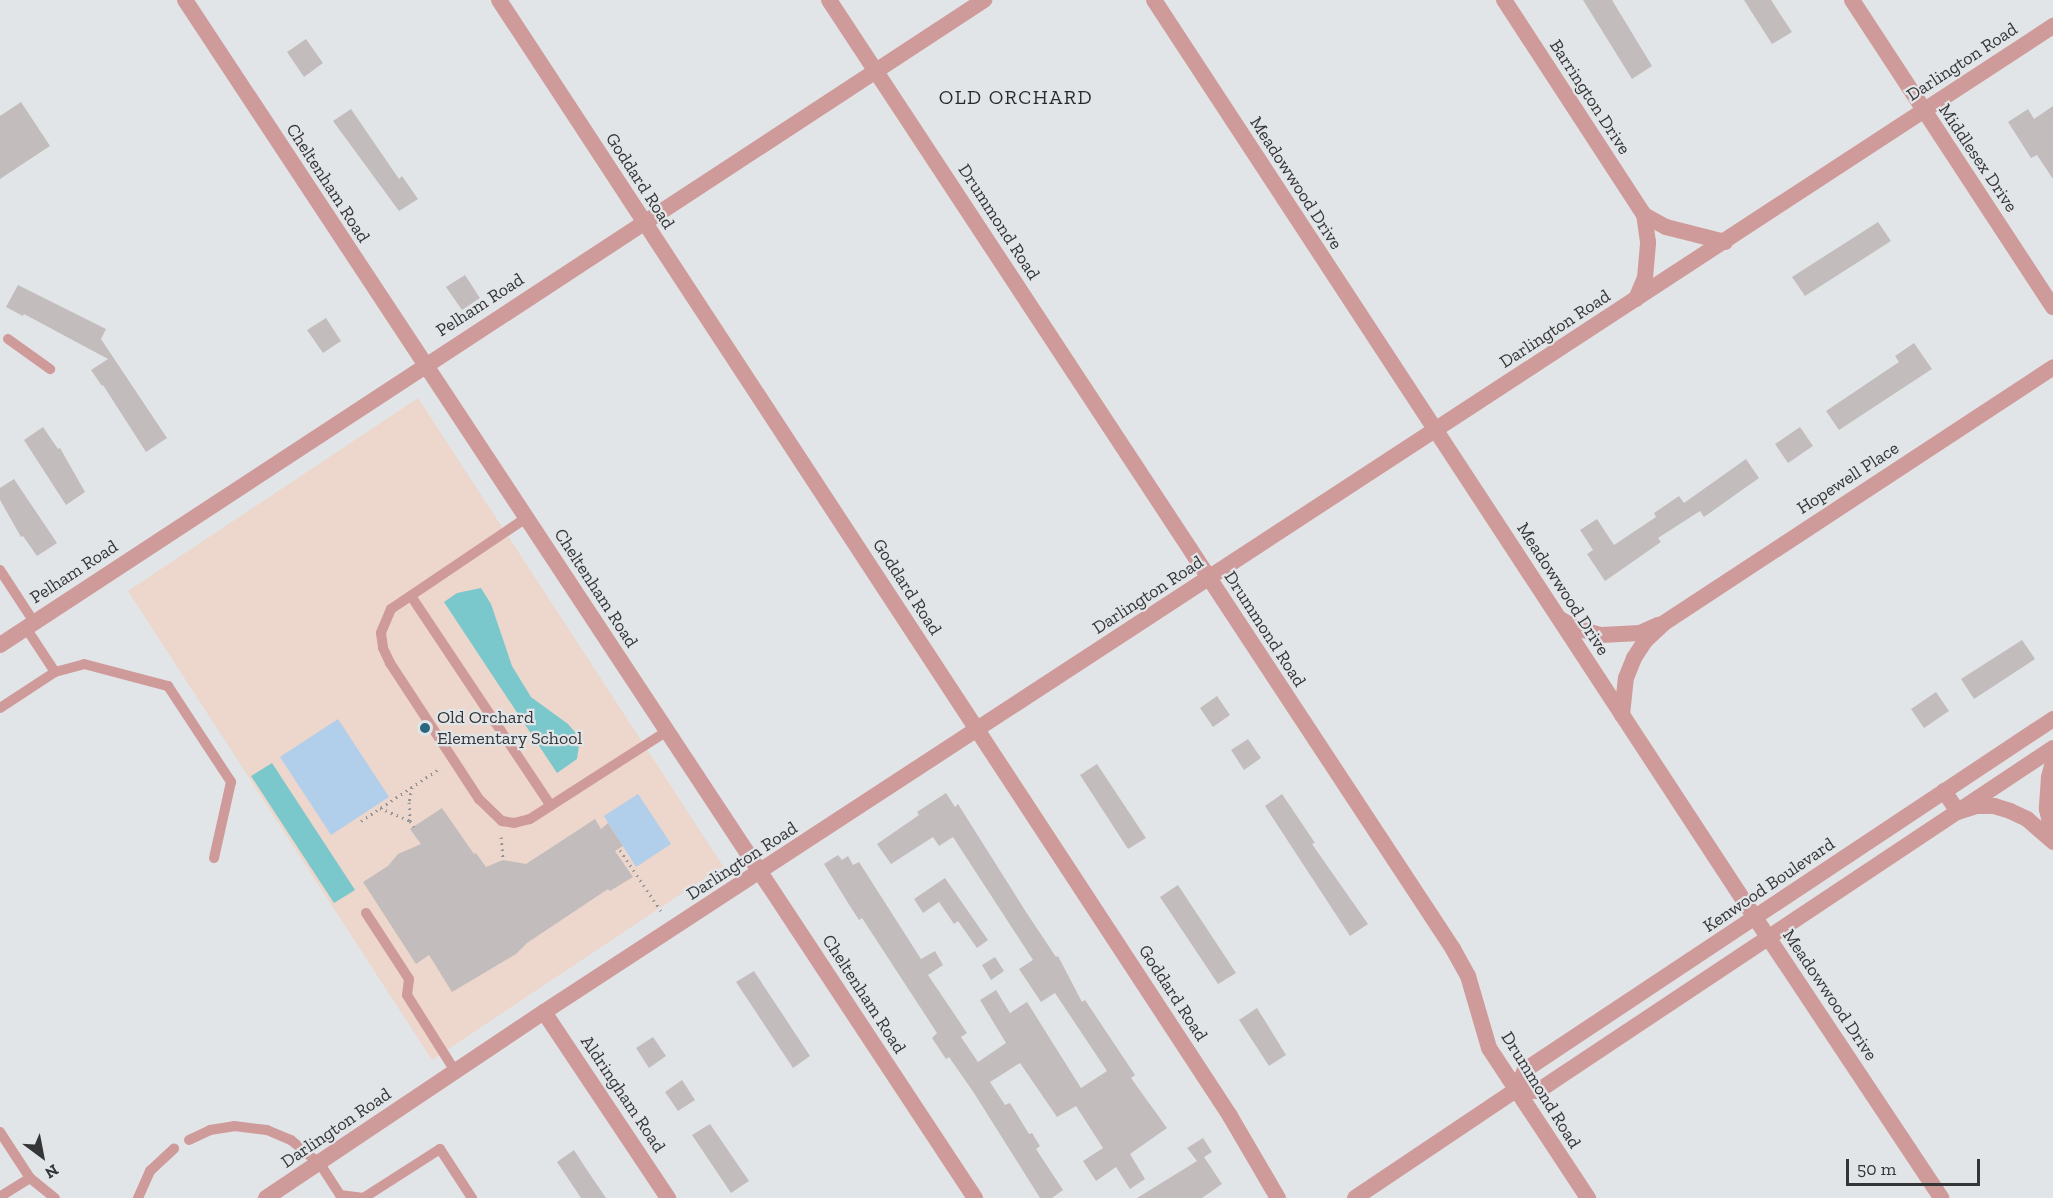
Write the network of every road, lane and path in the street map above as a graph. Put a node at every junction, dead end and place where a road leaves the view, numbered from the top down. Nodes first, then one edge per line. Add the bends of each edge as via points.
1 (185, 0) edge
2 (499, 0) edge
3 (830, 0) edge
4 (984, 0) edge
5 (1154, 0) edge
6 (1503, 0) edge
7 (1851, 0) edge
8 (2053, 26) edge
9 (876, 70) junction
10 (1923, 111) junction
11 (1644, 215) junction
12 (644, 221) junction
13 (1725, 242) junction
14 (1636, 299) junction
15 (2053, 307) edge
16 (8, 339) dead end
17 (425, 365) junction
18 (2053, 367) edge
19 (50, 369) dead end
20 (1435, 431) junction
21 (526, 518) junction
22 (0, 570) edge
23 (1209, 578) junction
24 (411, 596) junction
25 (1559, 619) junction
26 (1664, 622) junction
27 (30, 625) junction
28 (0, 645) edge
29 (55, 672) junction
30 (0, 708) edge
31 (1622, 715) junction
32 (2053, 719) edge
33 (977, 730) junction
34 (667, 731) junction
35 (2053, 748) edge
36 (2053, 762) edge
37 (439, 769) dead end
38 (412, 787) junction
39 (1944, 790) junction
40 (551, 806) junction
41 (380, 808) junction
42 (1958, 812) junction
43 (361, 821) dead end
44 (410, 821) junction
45 (414, 827) dead end
46 (501, 837) dead end
47 (2053, 840) edge
48 (620, 850) dead end
49 (214, 858) dead end
50 (503, 860) dead end
51 (760, 872) junction
52 (661, 911) dead end
53 (366, 913) dead end
54 (1755, 918) junction
55 (1769, 939) junction
56 (544, 1012) junction
57 (455, 1071) junction
58 (1516, 1090) junction
59 (0, 1132) edge
60 (189, 1140) dead end
61 (174, 1149) dead end
62 (320, 1164) junction
63 (30, 1178) junction
64 (0, 1197) edge
65 (55, 1198) edge
66 (138, 1198) edge
67 (266, 1198) edge
68 (365, 1198) edge
69 (472, 1198) edge
70 (668, 1198) edge
71 (975, 1198) edge
72 (1278, 1198) edge
73 (1355, 1198) edge
74 (1588, 1198) edge
75 (1941, 1198) edge

1 - 17 street, Cheltenham Road
2 - 12 street, Goddard Road
3 - 9 street, Drummond Road
4 - 9 street, Pelham Road
5 - 20 street, Meadowwood Drive
6 - 11 street, Barrington Drive
7 - 10 street, Middlesex Drive
8 - 10 street, Darlington Road
9 - 12 street, Pelham Road
9 - 23 street, Drummond Road
10 - 13 street, Darlington Road
10 - 15 street, Middlesex Drive
11 - 13 street via 1666,227
11 - 14 street, Barrington Drive via 1648,242 1645,278
12 - 17 street, Pelham Road
12 - 33 street, Goddard Road
13 - 14 street, Darlington Road
14 - 20 street, Darlington Road
16 - 19 lane
17 - 21 street, Cheltenham Road
17 - 27 street, Pelham Road
18 - 26 street, Hopewell Place
20 - 23 street, Darlington Road
20 - 25 street, Meadowwood Drive
21 - 24 lane
21 - 34 street, Cheltenham Road
22 - 27 lane
23 - 33 street, Darlington Road
23 - 58 street, Drummond Road via 1453,949 1468,976 1489,1048
24 - 40 lane
24 - 40 lane via 391,609 381,633 383,648 479,800 502,821 514,823 530,819
25 - 26 street, Hopewell Place via 1576,628 1619,636 1640,633
25 - 31 street, Meadowwood Drive
26 - 31 street, Hopewell Place via 1634,658 1626,678
27 - 28 street, Pelham Road
27 - 29 lane
29 - 30 lane
29 - 49 lane via 84,664 168,686 231,782
31 - 54 street, Meadowwood Drive
32 - 39 street, Kenwood Boulevard
33 - 51 street, Darlington Road
33 - 72 street, Goddard Road via 1224,1106
34 - 40 lane
34 - 51 street, Cheltenham Road
35 - 42 street, Kenwood Boulevard
36 - 47 street via 2047,809
37 - 38 path
38 - 41 path
38 - 44 path
39 - 42 street
39 - 54 street, Kenwood Boulevard
41 - 43 path
41 - 44 path
42 - 47 street via 1994,806 2027,819
42 - 55 street, Kenwood Boulevard
44 - 45 path
46 - 50 path
48 - 52 path
51 - 56 street, Darlington Road
51 - 71 street, Cheltenham Road
53 - 57 lane via 409,978 407,995
54 - 55 street, Meadowwood Drive
54 - 58 street, Kenwood Boulevard via 1525,1070
55 - 58 street, Kenwood Boulevard via 1538,1091
55 - 75 street, Meadowwood Drive
56 - 57 street, Darlington Road
56 - 70 street, Aldringham Road
57 - 62 street, Darlington Road
58 - 73 street, Kenwood Boulevard
58 - 74 street, Drummond Road
59 - 63 lane
60 - 62 lane via 210,1130 234,1126 267,1130 291,1140
61 - 66 lane via 150,1171
62 - 67 street, Darlington Road
62 - 68 lane via 340,1195
63 - 64 lane
63 - 65 lane
68 - 69 lane via 440,1149

